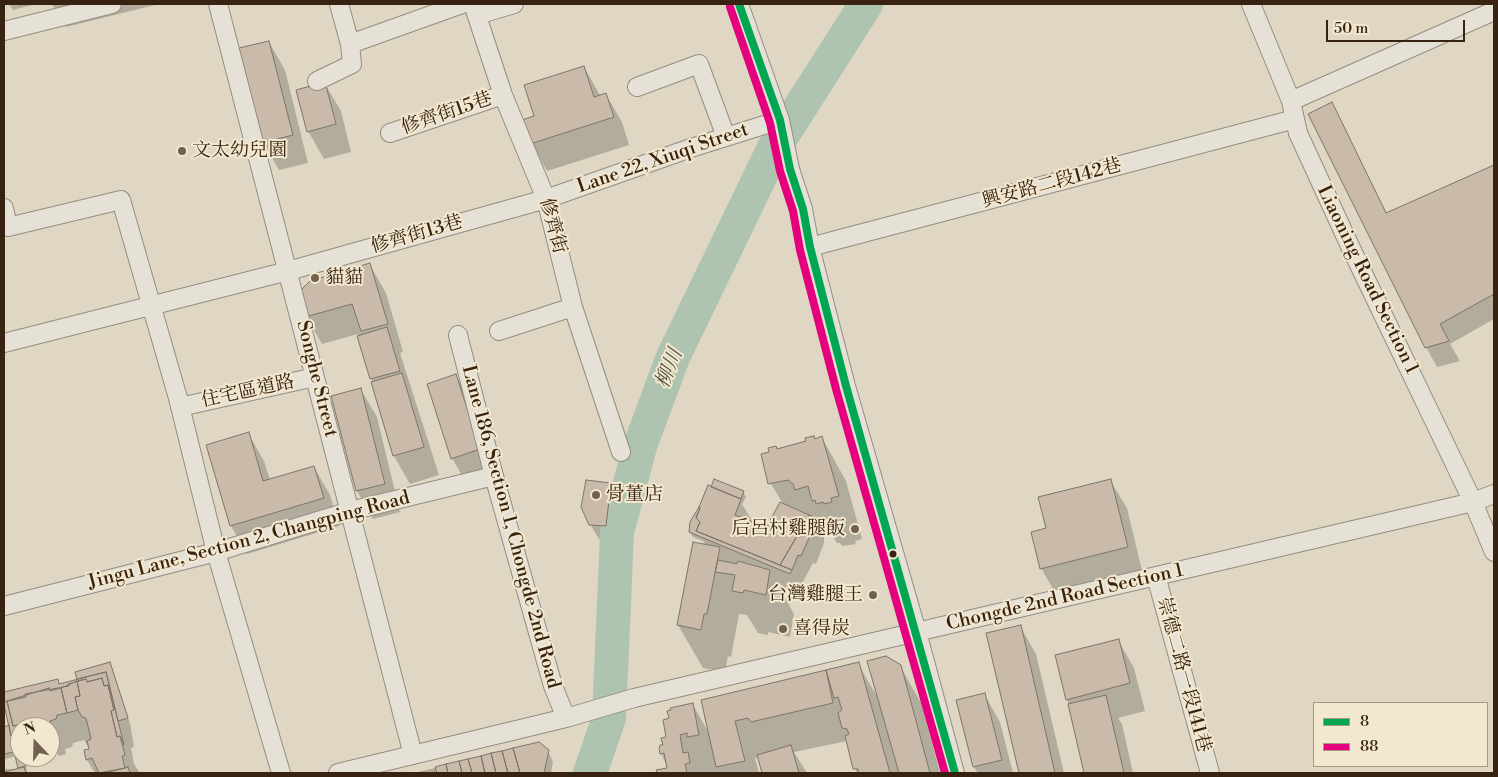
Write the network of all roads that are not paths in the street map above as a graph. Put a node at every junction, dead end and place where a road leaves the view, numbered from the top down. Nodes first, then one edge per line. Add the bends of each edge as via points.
1 (112, 4) edge
2 (218, 4) edge
3 (339, 4) edge
4 (462, 4) edge
5 (514, 4) edge
6 (739, 4) edge
7 (1251, 4) edge
8 (475, 10) edge
9 (1494, 11) edge
10 (4, 31) edge
11 (350, 44) junction
12 (317, 80) dead end
13 (636, 87) dead end
14 (503, 95) junction
15 (1291, 101) junction
16 (1295, 119) junction
17 (781, 128) junction
18 (390, 133) dead end
19 (726, 137) junction
20 (546, 199) junction
21 (4, 208) edge
22 (6, 226) edge
23 (810, 247) junction
24 (288, 271) junction
25 (153, 306) junction
26 (573, 307) junction
27 (499, 331) dead end
28 (458, 335) dead end
29 (4, 343) edge
30 (315, 377) junction
31 (180, 406) junction
32 (621, 452) dead end
33 (494, 476) junction
34 (1494, 494) edge
35 (1473, 502) junction
36 (350, 512) junction
37 (216, 552) junction
38 (1494, 552) edge
39 (1156, 576) junction
40 (4, 606) edge
41 (917, 632) junction
42 (575, 715) junction
43 (414, 755) junction
44 (281, 773) edge
45 (338, 773) edge
46 (955, 773) edge
47 (1210, 773) edge

1 - 10 street
2 - 24 street, Songhe Street
3 - 11 street
4 - 11 street
5 - 8 street
6 - 17 street
7 - 15 street, Liaoning Road Section 1
8 - 14 street, 修齊街
9 - 15 street
11 - 12 street via 352,64
13 - 19 street via 698,64
14 - 18 street, 修齊街15巷
14 - 20 street, 修齊街
15 - 16 street, Liaoning Road Section 1
16 - 23 street, 興安路二段142巷
16 - 35 street, Liaoning Road Section 1 via 1298,133 1349,244
17 - 19 street, Lane 22, Xiuqi Street
17 - 23 street
19 - 20 street, Lane 22, Xiuqi Street
20 - 24 street, 修齊街13巷
20 - 26 street, 修齊街
21 - 22 street
22 - 25 street via 121,200
23 - 41 street via 846,386
24 - 25 street, 修齊街13巷
24 - 30 street, Songhe Street
25 - 29 street, 修齊街13巷
25 - 31 street
26 - 27 street
26 - 32 street, 修齊街
28 - 33 street, Lane 186, Section 1, Chongde 2nd Road
30 - 31 street, 住宅區道路
30 - 36 street, Songhe Street
31 - 37 street
33 - 36 street, Jingu Lane, Section 2, Changping Road
33 - 42 street, Lane 186, Section 1, Chongde 2nd Road via 553,686
34 - 35 street, Chongde 2nd Road Section 1
35 - 38 street, Liaoning Road Section 1
35 - 39 street, Chongde 2nd Road Section 1
36 - 37 street, Jingu Lane, Section 2, Changping Road
36 - 43 street, Songhe Street
37 - 40 street, Jingu Lane, Section 2, Changping Road
37 - 44 street
39 - 41 street, Chongde 2nd Road Section 1
39 - 47 street, 崇德二路一段141巷
41 - 42 street, Chongde 2nd Road Section 1 via 634,698
41 - 46 street
42 - 43 street
43 - 45 street

